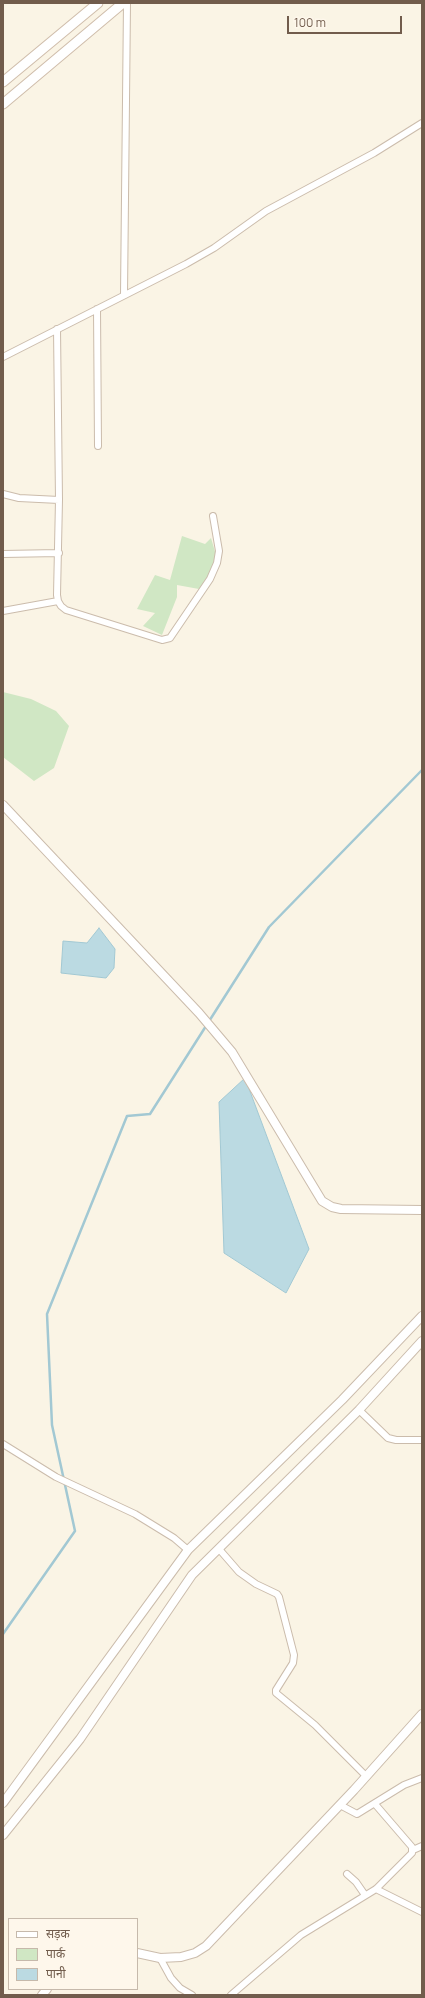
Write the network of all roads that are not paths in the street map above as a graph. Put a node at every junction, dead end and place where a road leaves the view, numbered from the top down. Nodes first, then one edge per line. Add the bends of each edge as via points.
1 (98, 3) edge
2 (124, 3) edge
3 (127, 3) edge
4 (3, 82) edge
5 (3, 104) edge
6 (422, 123) edge
7 (124, 294) junction
8 (97, 309) junction
9 (57, 329) junction
10 (3, 357) edge
11 (98, 446) dead end
12 (3, 494) edge
13 (59, 500) junction
14 (213, 516) dead end
15 (59, 553) junction
16 (3, 554) edge
17 (58, 601) junction
18 (3, 610) edge
19 (3, 805) edge
20 (422, 1210) edge
21 (422, 1316) edge
22 (422, 1341) edge
23 (359, 1410) junction
24 (422, 1440) edge
25 (3, 1444) edge
26 (219, 1549) junction
27 (188, 1550) junction
28 (422, 1714) edge
29 (366, 1776) junction
30 (422, 1778) edge
31 (3, 1803) edge
32 (375, 1804) junction
33 (340, 1805) junction
34 (3, 1835) edge
35 (422, 1846) edge
36 (413, 1850) junction
37 (347, 1874) dead end
38 (376, 1889) junction
39 (365, 1895) junction
40 (422, 1912) edge
41 (138, 1953) edge
42 (160, 1958) junction
43 (192, 1995) edge
44 (231, 1995) edge

1 - 4 main road
2 - 5 main road
3 - 7 street
6 - 7 street via 374,153 266,211 214,248
7 - 8 street
8 - 9 street
8 - 11 street
9 - 10 street
9 - 13 street
12 - 13 street via 19,498
13 - 15 street
14 - 17 street via 219,551 218,563 170,638 162,640 66,610
15 - 16 street
15 - 17 street
17 - 18 street
19 - 20 street via 209,1025 238,1061 322,1201 341,1209
21 - 27 street via 342,1400
22 - 23 street
23 - 24 street via 388,1438
23 - 26 street
25 - 27 street via 56,1477 136,1514
26 - 29 street via 239,1572 279,1597 294,1655 293,1663 276,1690 277,1696 315,1725
26 - 34 street via 184,1586 80,1739
27 - 31 street
28 - 29 street
29 - 33 street
30 - 32 street via 404,1785
32 - 33 street via 357,1814
32 - 36 street
33 - 42 street via 206,1946 188,1956
35 - 36 street
36 - 38 street
37 - 39 street
38 - 39 street
38 - 40 street
39 - 44 street via 300,1935
41 - 42 street
42 - 43 street via 170,1978

